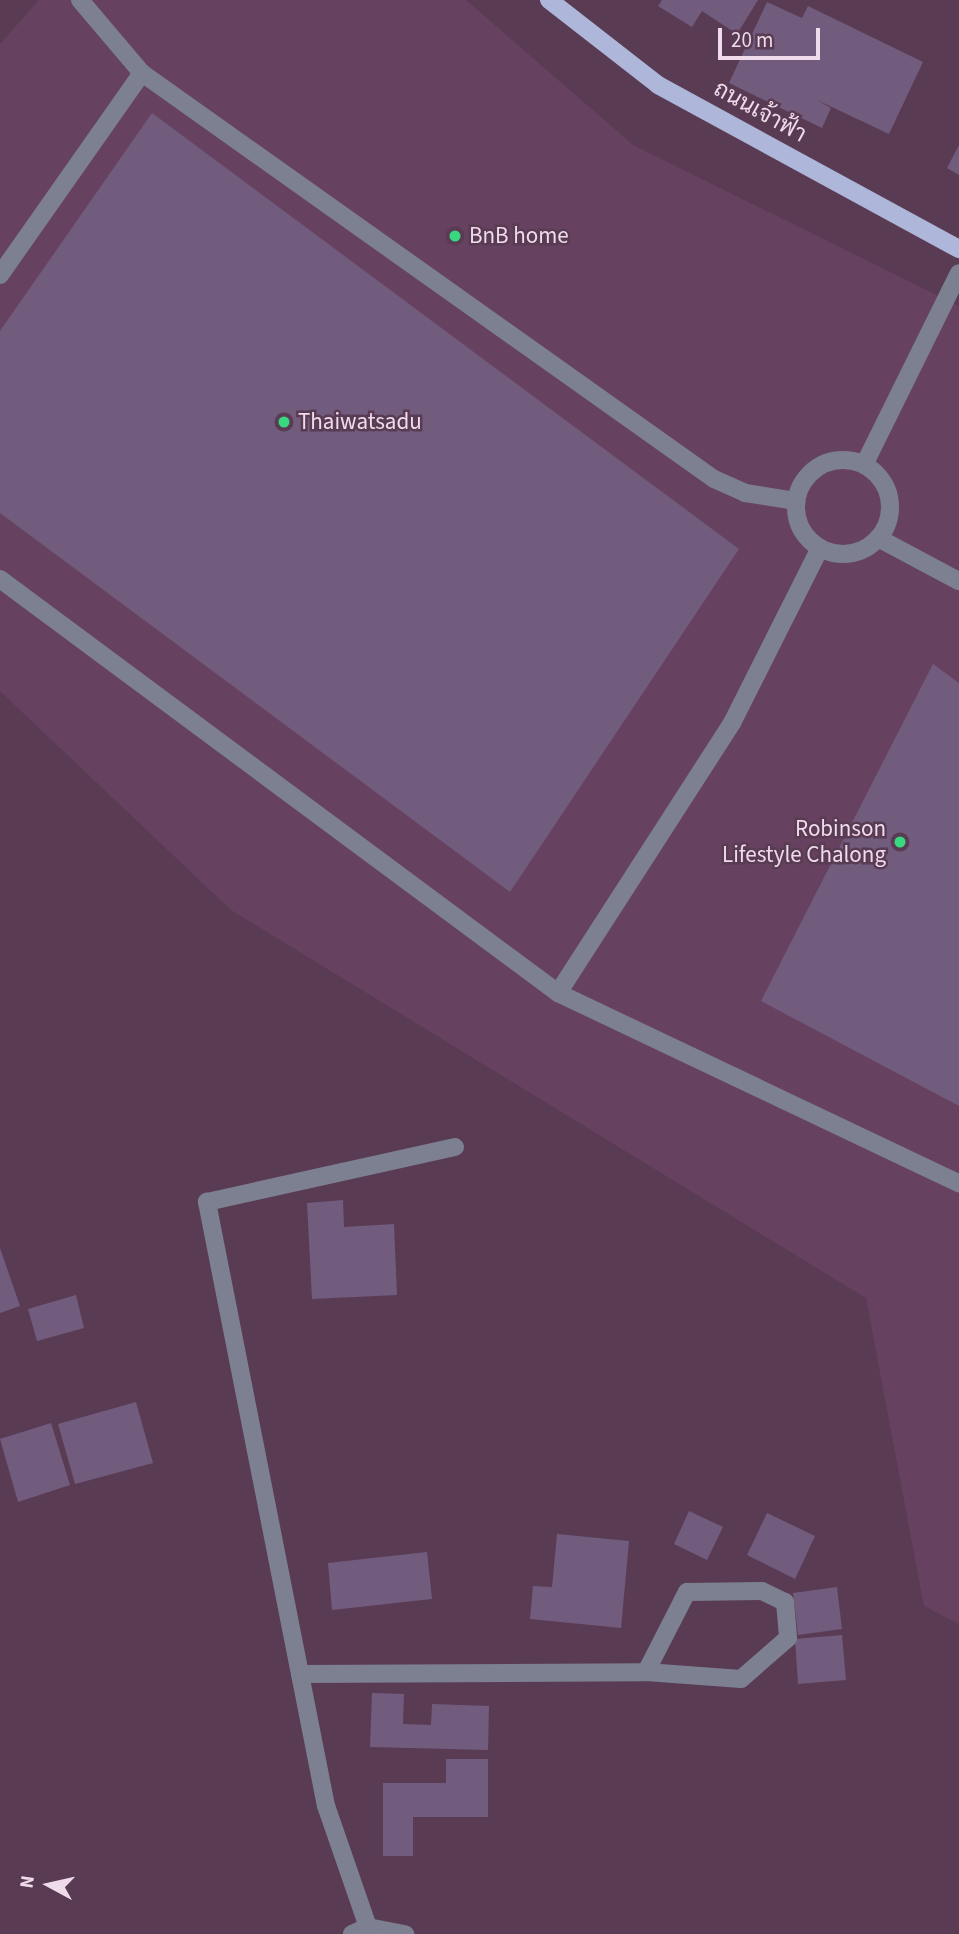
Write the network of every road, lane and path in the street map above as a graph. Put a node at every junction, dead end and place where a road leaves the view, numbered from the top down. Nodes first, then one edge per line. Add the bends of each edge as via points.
1 (80, 0) edge
2 (549, 0) edge
3 (142, 73) junction
4 (959, 249) edge
5 (959, 273) edge
6 (0, 275) edge
7 (863, 465) junction
8 (796, 501) junction
9 (878, 538) junction
10 (820, 548) junction
11 (0, 579) edge
12 (959, 581) edge
13 (558, 993) junction
14 (455, 1147) dead end
15 (959, 1184) edge
16 (646, 1672) junction
17 (300, 1674) junction
18 (360, 1930) edge
19 (405, 1934) edge

1 - 3 street
2 - 4 main road, ถนนเจ้าฟ้า via 658,85
3 - 6 street
3 - 8 street via 714,479 745,493
5 - 7 street
7 - 8 street via 821,466
7 - 9 street via 889,497
8 - 10 street via 801,528
9 - 10 street via 850,554
9 - 12 street
10 - 13 street via 732,723
11 - 13 street
13 - 15 street
14 - 17 street via 207,1202
16 - 16 street via 687,1592 762,1591 785,1602 788,1638 741,1679
16 - 17 street
17 - 18 street via 326,1806
18 - 19 street

